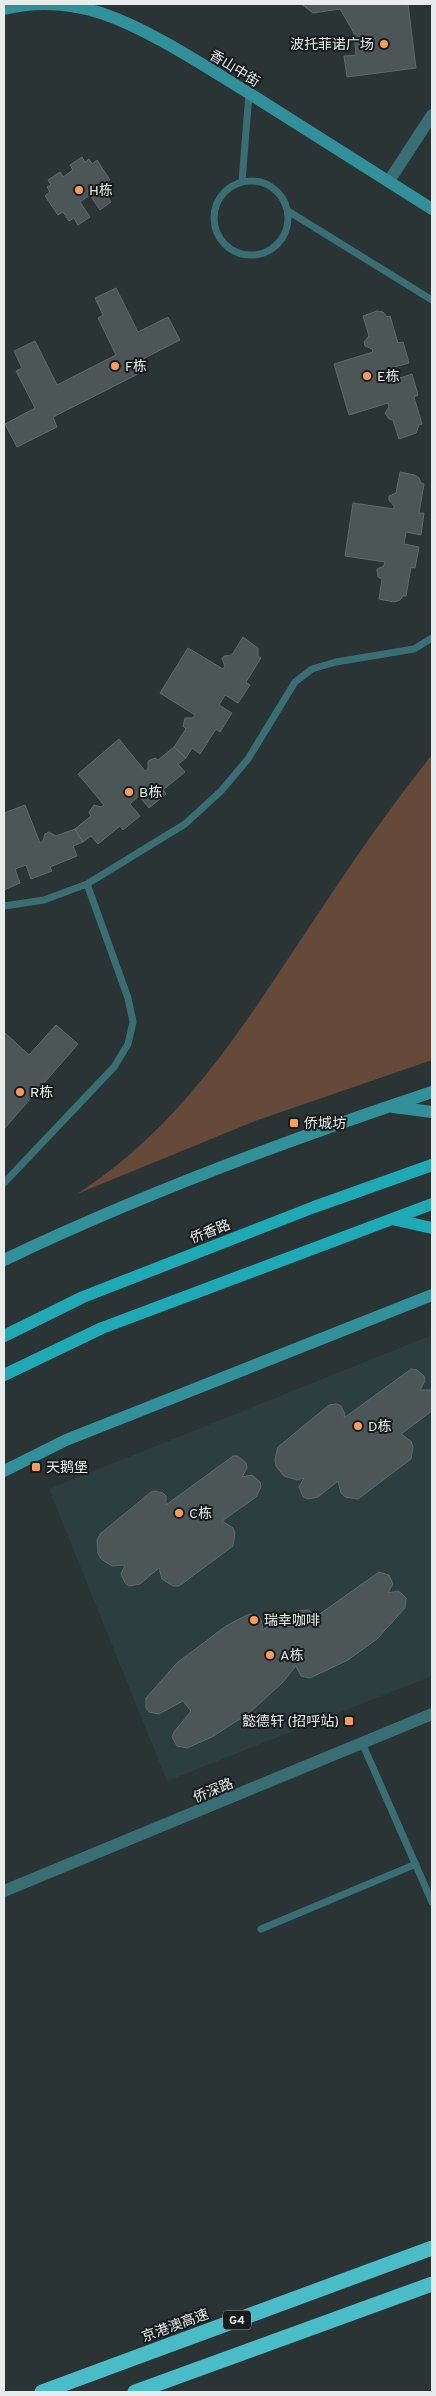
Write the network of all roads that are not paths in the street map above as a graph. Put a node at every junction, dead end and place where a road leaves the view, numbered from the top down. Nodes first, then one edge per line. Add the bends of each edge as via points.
1 (4, 9) edge
2 (249, 94) junction
3 (432, 116) edge
4 (242, 181) junction
5 (389, 181) junction
6 (432, 209) edge
7 (288, 211) junction
8 (432, 300) edge
9 (432, 638) edge
10 (88, 884) junction
11 (4, 906) edge
12 (432, 1092) edge
13 (388, 1106) junction
14 (432, 1112) edge
15 (432, 1165) edge
16 (4, 1184) edge
17 (432, 1204) edge
18 (390, 1218) junction
19 (432, 1228) edge
20 (4, 1260) edge
21 (432, 1295) edge
22 (4, 1336) edge
23 (4, 1375) edge
24 (4, 1471) edge
25 (432, 1714) edge
26 (363, 1744) junction
27 (416, 1864) junction
28 (4, 1891) edge
29 (432, 1902) edge
30 (261, 1929) dead end
31 (432, 2248) edge
32 (432, 2284) edge
33 (42, 2392) edge
34 (135, 2392) edge

1 - 2 main road, 香山中街 via 47,4 102,14 191,57
2 - 4 lane
2 - 5 main road, 香山中街
3 - 5 street
4 - 7 lane via 262,182 274,188
4 - 7 lane via 223,193 214,214 217,234 231,249 255,255 269,250 279,242 286,229
5 - 6 main road, 香山中街
7 - 8 lane
9 - 10 lane via 414,648 312,669 295,682 248,759 221,791 185,824
10 - 11 lane via 44,900
10 - 16 lane via 128,998 133,1022 128,1044 114,1067
12 - 13 main road
13 - 14 main road
13 - 20 main road via 146,1197
15 - 22 main road, 侨香路 via 82,1297
17 - 18 main road
18 - 19 main road
18 - 23 main road via 102,1328
21 - 24 main road via 76,1436
25 - 26 street, 侨深路
26 - 27 lane
26 - 28 street, 侨深路
27 - 29 lane
27 - 30 lane
31 - 33 highway, 京港澳高速 / G4
32 - 34 highway, G4

